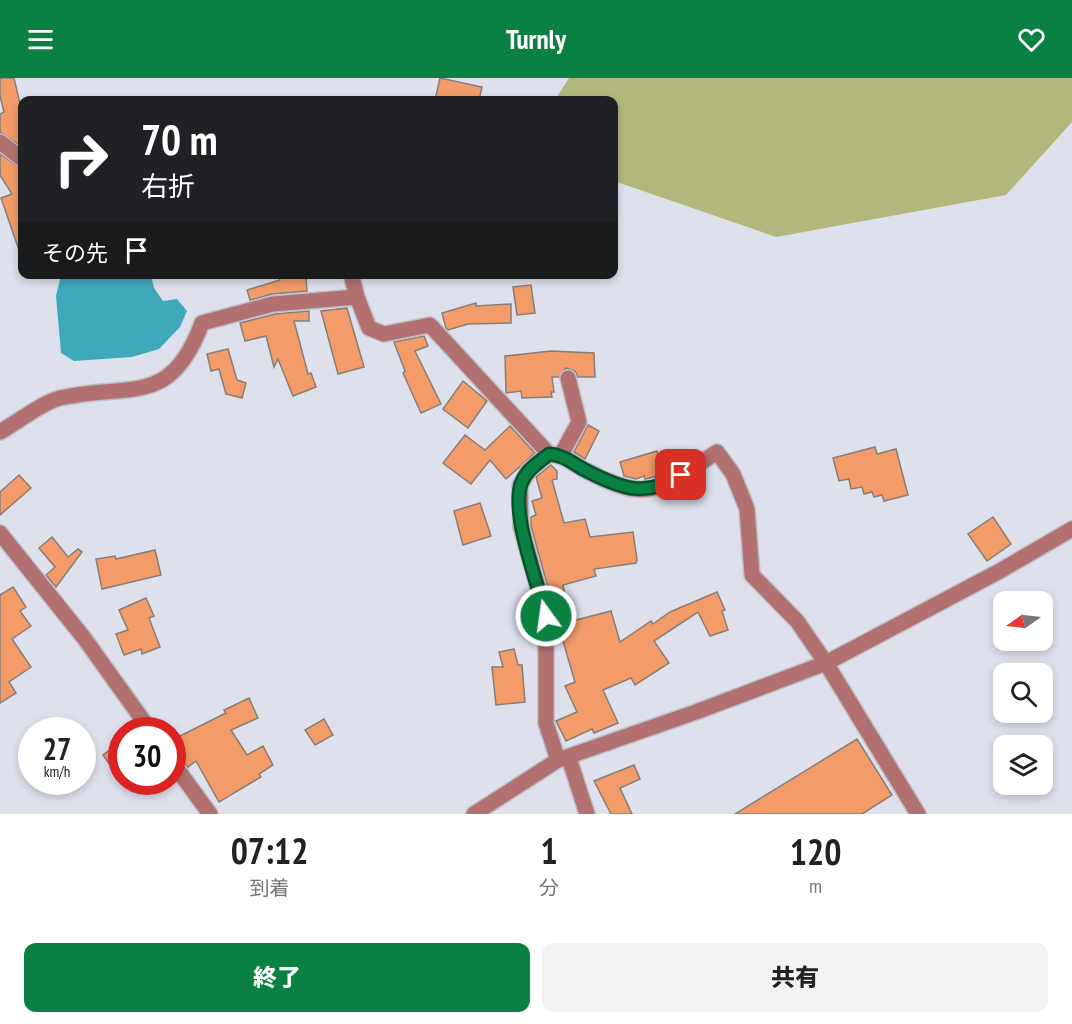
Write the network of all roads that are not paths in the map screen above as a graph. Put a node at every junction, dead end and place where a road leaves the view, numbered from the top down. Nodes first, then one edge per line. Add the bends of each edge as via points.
1 (0, 142) edge
2 (18, 156) edge
3 (352, 279) edge
4 (357, 297) junction
5 (568, 378) dead end
6 (0, 432) edge
7 (555, 454) junction
8 (1072, 529) edge
9 (0, 533) edge
10 (826, 663) junction
11 (141, 717) edge
12 (564, 759) junction
13 (186, 781) edge
14 (210, 814) edge
15 (474, 814) edge
16 (587, 814) edge
17 (918, 814) edge

1 - 2 street
3 - 4 street
4 - 6 street via 273,304 202,323 194,345 173,374 135,391 58,398
4 - 7 street via 369,327 384,334 430,325
5 - 7 street via 579,422
7 - 10 street via 635,491 664,487 717,452 733,474 747,509 752,575 797,621
7 - 12 street via 528,471 520,486 521,527 546,616 546,723
8 - 10 street
9 - 11 street
10 - 12 street
10 - 17 street
12 - 15 street
12 - 16 street
13 - 14 street

